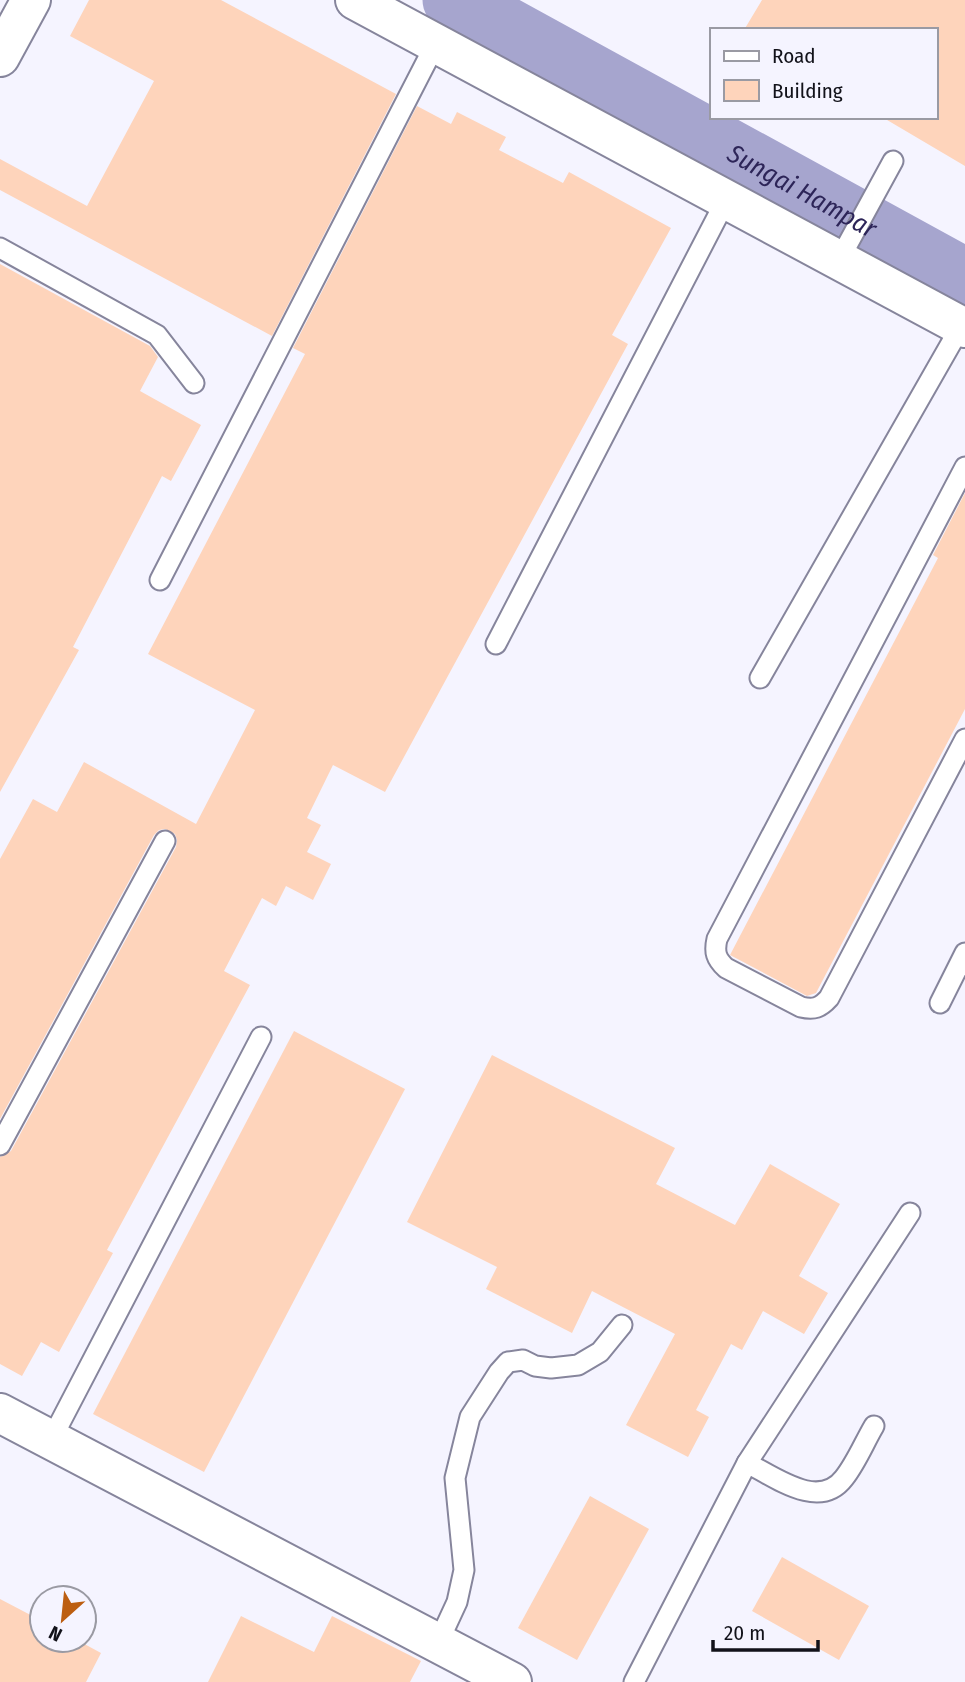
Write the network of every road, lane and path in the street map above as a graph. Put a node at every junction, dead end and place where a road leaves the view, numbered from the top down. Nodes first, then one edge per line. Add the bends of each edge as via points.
1 (31, 0) edge
2 (355, 0) edge
3 (4, 42) edge
4 (436, 43) junction
5 (893, 161) dead end
6 (726, 200) junction
7 (0, 248) edge
8 (843, 251) junction
9 (963, 327) edge
10 (194, 383) dead end
11 (965, 467) edge
12 (160, 580) dead end
13 (496, 644) dead end
14 (760, 678) dead end
15 (965, 739) edge
16 (165, 841) dead end
17 (965, 953) edge
18 (940, 1003) dead end
19 (261, 1037) dead end
20 (0, 1145) edge
21 (910, 1213) dead end
22 (622, 1325) dead end
23 (0, 1413) edge
24 (874, 1426) dead end
25 (51, 1440) junction
26 (747, 1463) junction
27 (438, 1643) junction
28 (512, 1682) edge
29 (634, 1682) edge

1 - 3 street
2 - 4 street
4 - 6 street
4 - 12 lane
5 - 8 lane
6 - 8 street
6 - 13 lane
7 - 10 lane via 158,335
8 - 9 street
9 - 14 lane
11 - 15 lane via 717,939 718,960 801,1007 822,1006
16 - 20 lane
17 - 18 lane
19 - 25 lane
21 - 26 lane
22 - 27 lane via 600,1352 578,1365 551,1368 523,1360 509,1362 470,1416 455,1478 464,1570 457,1602
23 - 25 street
24 - 26 lane via 845,1478 834,1489 819,1494
25 - 27 street
26 - 29 lane
27 - 28 street

